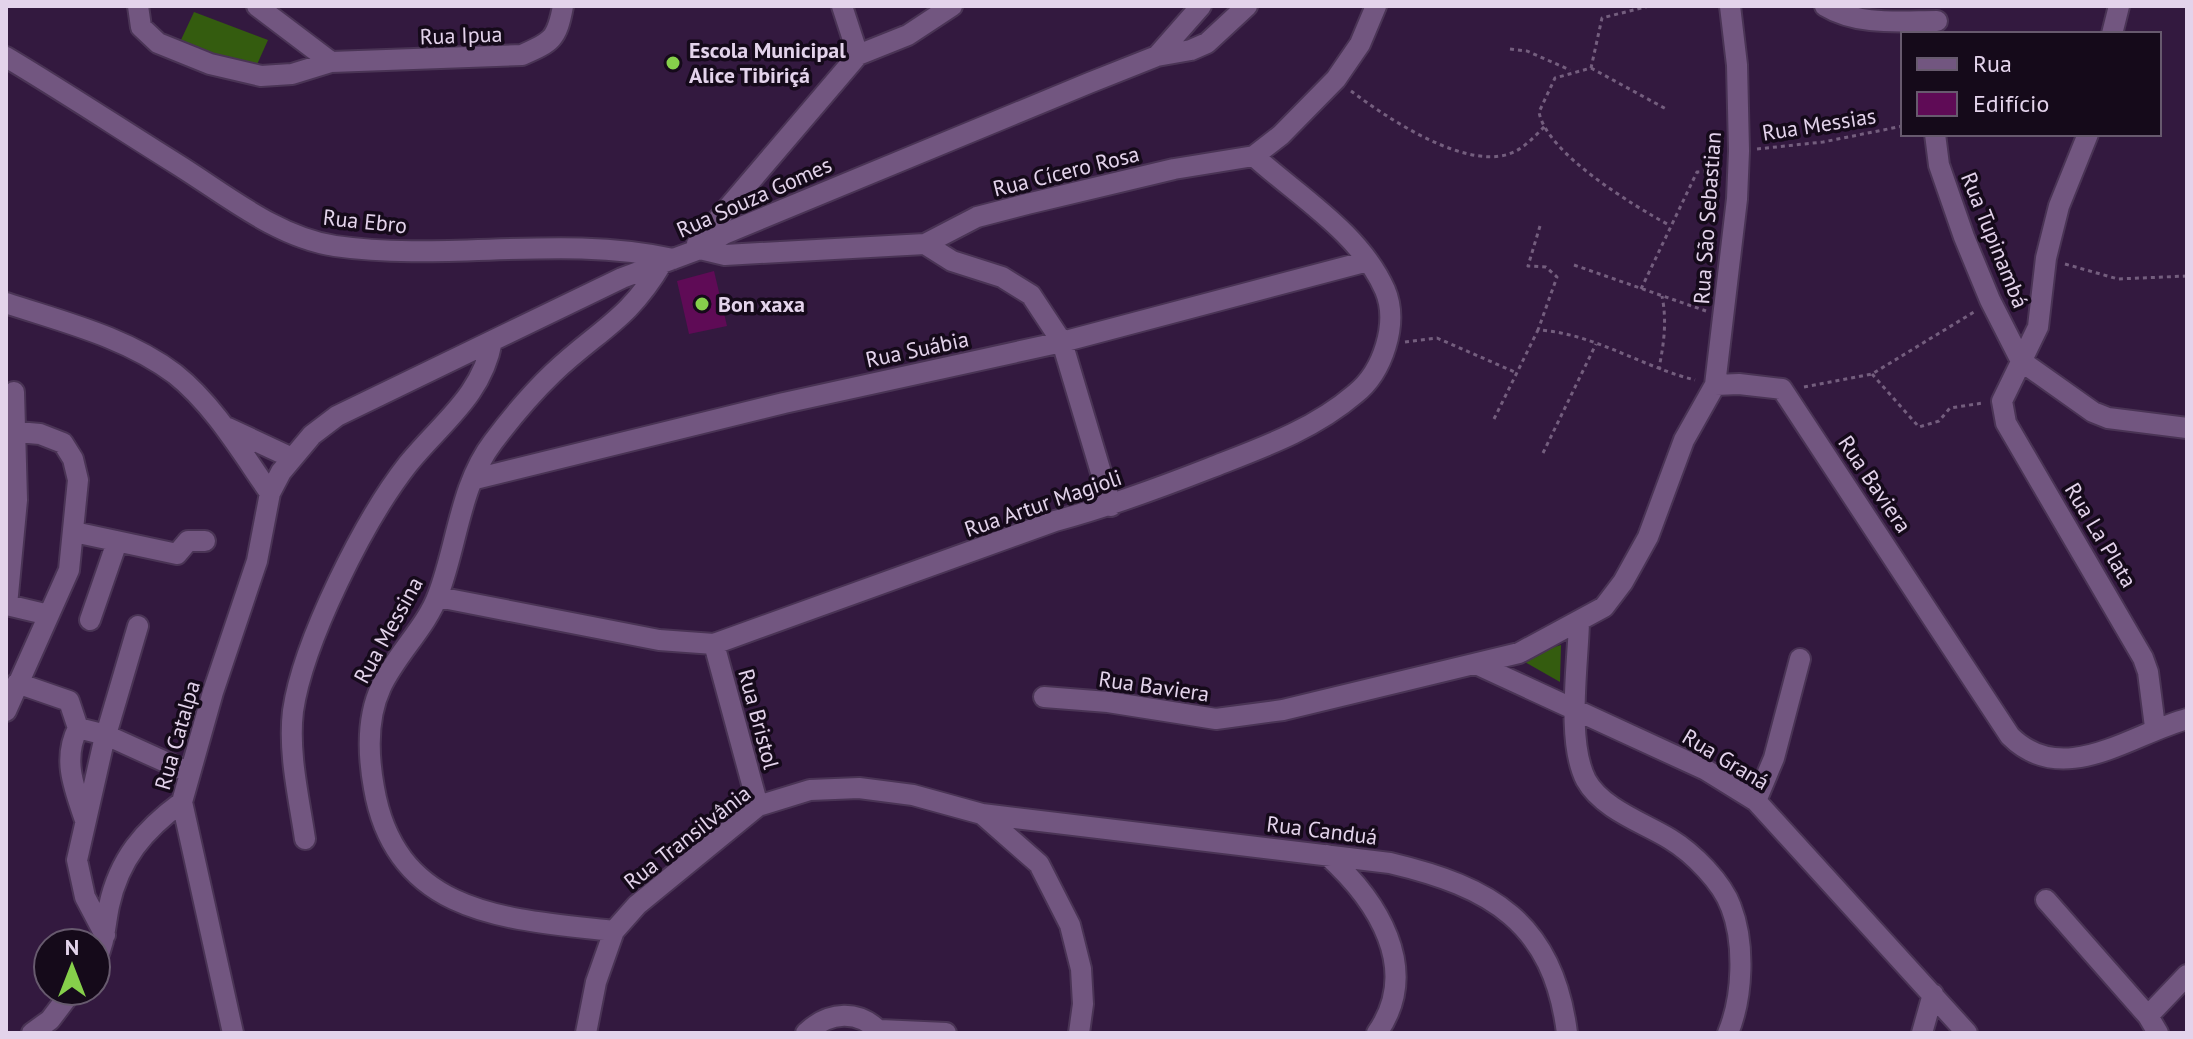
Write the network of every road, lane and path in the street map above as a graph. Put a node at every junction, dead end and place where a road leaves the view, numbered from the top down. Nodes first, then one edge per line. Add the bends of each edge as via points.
1 (138, 6) edge
2 (257, 6) edge
3 (563, 6) edge
4 (842, 6) edge
5 (952, 6) edge
6 (1183, 6) edge
7 (1201, 6) edge
8 (1247, 6) edge
9 (1376, 6) edge
10 (1610, 6) edge
11 (1649, 6) edge
12 (1730, 6) edge
13 (1825, 6) edge
14 (2119, 6) edge
15 (1616, 12) junction
16 (1938, 20) edge
17 (2112, 32) edge
18 (1510, 49) dead end
19 (858, 55) junction
20 (1157, 56) junction
21 (6, 57) edge
22 (331, 62) junction
23 (1591, 68) junction
24 (1571, 71) junction
25 (1336, 79) junction
26 (1668, 110) dead end
27 (1545, 126) junction
28 (1901, 126) edge
29 (1935, 136) edge
30 (2087, 136) edge
31 (1254, 156) junction
32 (1739, 160) junction
33 (1669, 225) junction
34 (1540, 226) dead end
35 (925, 244) junction
36 (681, 256) junction
37 (2046, 258) junction
38 (1368, 261) junction
39 (1574, 265) dead end
40 (2187, 276) edge
41 (1641, 289) junction
42 (1662, 296) junction
43 (1990, 300) junction
44 (6, 303) edge
45 (1724, 318) junction
46 (1538, 330) junction
47 (492, 341) junction
48 (1062, 342) junction
49 (1596, 344) junction
50 (1385, 345) junction
51 (2018, 367) junction
52 (1517, 373) junction
53 (1669, 374) junction
54 (1872, 374) junction
55 (1715, 385) junction
56 (1782, 389) junction
57 (14, 392) dead end
58 (2002, 401) junction
59 (1494, 419) dead end
60 (224, 426) junction
61 (2187, 428) edge
62 (11, 431) edge
63 (1543, 453) dead end
64 (292, 458) junction
65 (475, 479) junction
66 (270, 493) junction
67 (1111, 506) junction
68 (74, 532) junction
69 (205, 541) dead end
70 (117, 542) junction
71 (438, 597) junction
72 (7, 605) edge
73 (49, 615) junction
74 (90, 620) dead end
75 (1579, 622) junction
76 (138, 626) dead end
77 (714, 644) junction
78 (1800, 659) dead end
79 (1476, 664) junction
80 (17, 683) junction
81 (1044, 697) dead end
82 (6, 711) edge
83 (1576, 711) junction
84 (2187, 719) edge
85 (2155, 727) junction
86 (78, 728) junction
87 (106, 735) junction
88 (190, 773) junction
89 (1756, 801) junction
90 (182, 802) junction
91 (758, 806) junction
92 (982, 814) junction
93 (85, 820) junction
94 (305, 839) dead end
95 (1327, 855) junction
96 (2046, 900) dead end
97 (101, 927) edge
98 (107, 927) edge
99 (614, 931) junction
100 (2187, 975) edge
101 (1933, 994) junction
102 (60, 1007) edge
103 (2153, 1025) edge
104 (880, 1032) edge
105 (32, 1033) edge
106 (233, 1033) edge
107 (586, 1033) edge
108 (806, 1033) edge
109 (946, 1033) edge
110 (1079, 1033) edge
111 (1377, 1033) edge
112 (1567, 1033) edge
113 (1728, 1033) edge
114 (1922, 1033) edge
115 (1967, 1033) edge

1 - 22 street, Rua Ipua via 141,27 158,43 210,64 261,76 292,74
2 - 22 street
3 - 22 street, Rua Ipua via 550,43 522,55
4 - 19 street
5 - 19 street via 908,35
6 - 20 street
7 - 20 street
8 - 20 street, Rua Souza Gomes via 1207,43
9 - 25 street, Rua Cícero Rosa via 1360,44
10 - 15 path
11 - 15 path
12 - 32 street, Rua São Sebastian
13 - 16 street via 1879,21
14 - 17 street
15 - 23 path via 1602,18
18 - 24 path
19 - 36 street
20 - 36 street, Rua Souza Gomes
21 - 36 street, Rua Ebro via 299,236 350,247 616,249
23 - 24 path
23 - 26 path
24 - 27 path via 1550,86 1539,112
25 - 27 path via 1426,136 1479,156 1515,152
25 - 31 street, Rua Cícero Rosa
27 - 33 path via 1579,165 1622,199
28 - 32 path, Rua Messias
29 - 43 street, Rua Tupinambá via 1947,188
30 - 37 street via 2059,206
31 - 35 street, Rua Cícero Rosa via 1174,169 977,217
31 - 38 street, Rua Artur Magioli
32 - 33 path, Rua Messias via 1697,172
32 - 45 street, Rua São Sebastian
33 - 41 path
34 - 46 path via 1528,266 1546,267 1557,277
35 - 36 street, Rua Cícero Rosa
35 - 48 street via 952,261 1022,288
36 - 47 street, Rua Souza Gomes via 622,278
36 - 65 street, Rua Messina via 625,316 553,373 490,445
37 - 40 path via 2118,279
37 - 51 street via 2038,327
38 - 48 street, Rua Suábia
38 - 50 street, Rua Artur Magioli via 1391,310
39 - 41 path
41 - 42 path
42 - 45 path
42 - 53 path via 1665,341 1659,368
43 - 51 street, Rua Tupinambá
43 - 54 path
44 - 60 street via 150,358 177,376
45 - 55 street, Rua São Sebastian
46 - 49 path via 1564,332
46 - 52 path
47 - 64 street, Rua Souza Gomes via 337,416
47 - 94 street via 480,381 408,465 373,521 327,607 301,671 293,714 294,770
48 - 65 street, Rua Suábia
48 - 67 street
49 - 53 path
49 - 63 path
50 - 52 path via 1437,338
50 - 67 street, Rua Artur Magioli via 1358,392 1286,439
51 - 58 street
51 - 61 street via 2108,418
52 - 59 path
53 - 55 path
54 - 56 path
54 - 58 path via 1919,427 1939,421 1950,408
55 - 56 street
55 - 75 street, Rua Baviera via 1684,440 1648,537 1623,582 1604,607
56 - 85 street, Rua Baviera via 2010,736 2026,752 2083,758
57 - 62 street
58 - 85 street, Rua La Plata via 2006,423 2143,658
60 - 64 street
60 - 66 street
62 - 68 street via 63,443 73,459 78,480
62 - 72 street via 17,500
64 - 66 street, Rua Catalpa
65 - 71 street, Rua Messina
66 - 88 street, Rua Catalpa via 244,607
67 - 77 street, Rua Artur Magioli via 1055,521
68 - 70 street
68 - 73 street via 69,570
69 - 70 street via 188,541 177,554
70 - 74 street
71 - 77 street, Rua Artur Magioli via 659,640
71 - 99 street, Rua Messina via 380,688 370,722 379,817 397,856 426,886 468,906
72 - 73 street
73 - 80 street
75 - 79 street, Rua Baviera via 1519,653
75 - 83 street
76 - 87 street
77 - 91 street, Rua Bristol
78 - 89 street via 1774,758
79 - 81 street, Rua Baviera via 1283,710 1216,719
79 - 83 street, Rua Graná
80 - 82 street
80 - 86 street via 69,701
83 - 89 street, Rua Graná via 1706,770
83 - 113 street via 1587,781 1602,798 1673,841 1731,905 1740,971
84 - 85 street, Rua Baviera
86 - 87 street
86 - 93 street via 68,747
87 - 88 street
87 - 93 street
88 - 90 street, Rua Catalpa
89 - 101 street, Rua Graná
90 - 98 street via 148,827 130,851 118,875
90 - 106 street, Rua Catalpa
91 - 92 street, Rua Transilvânia via 810,790 859,788 913,795
91 - 99 street, Rua Transilvânia via 637,905
92 - 95 street, Rua Canduá
92 - 110 street, Rua Transilvânia via 1039,864 1064,910 1081,969
93 - 97 street via 77,860
95 - 111 street via 1374,910 1394,953 1395,994
95 - 112 street, Rua Canduá via 1454,879 1506,911 1542,950 1555,978
96 - 103 street
99 - 107 street, Rua Transilvânia
100 - 103 street
101 - 114 street
101 - 115 street, Rua Graná
102 - 105 street
104 - 108 street via 866,1020 842,1015 818,1022
104 - 109 street

